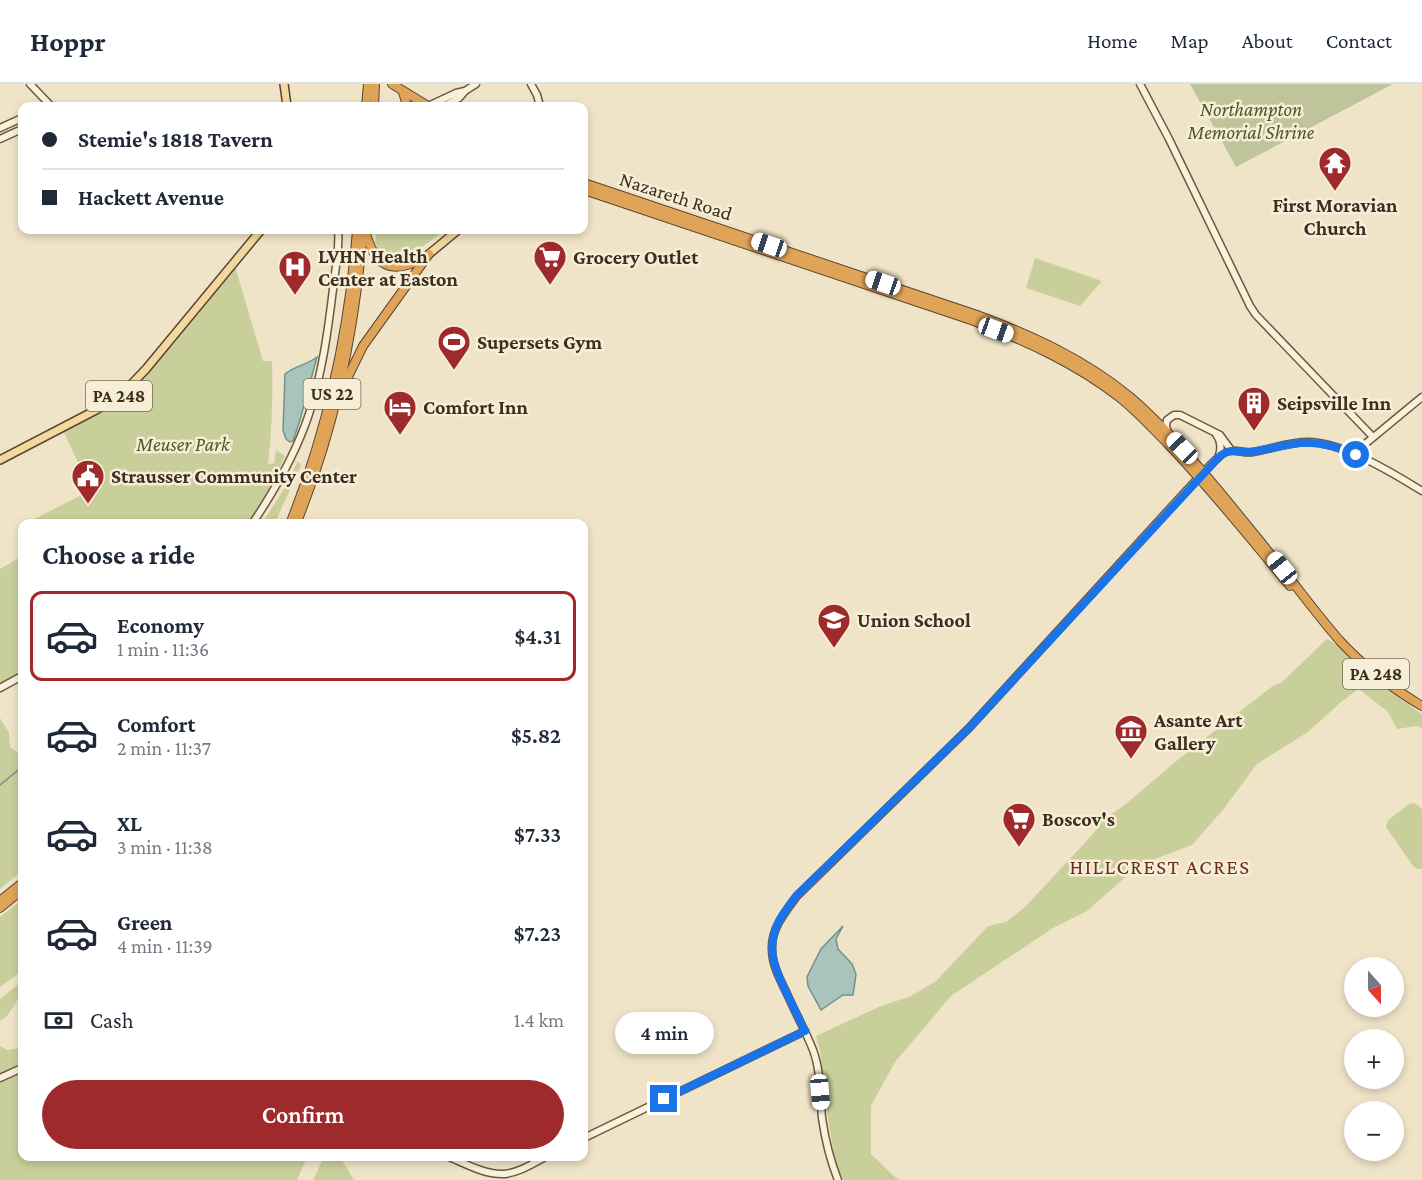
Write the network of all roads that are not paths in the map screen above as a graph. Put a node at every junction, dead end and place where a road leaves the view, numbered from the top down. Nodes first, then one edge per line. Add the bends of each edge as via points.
1 (30, 84) edge
2 (284, 84) edge
3 (368, 84) edge
4 (375, 84) edge
5 (392, 84) edge
6 (476, 84) edge
7 (531, 84) edge
8 (1140, 84) edge
9 (402, 91) junction
10 (465, 91) junction
11 (459, 98) junction
12 (44, 102) edge
13 (286, 102) edge
14 (366, 102) edge
15 (374, 102) edge
16 (405, 102) edge
17 (421, 102) edge
18 (437, 102) edge
19 (452, 102) edge
20 (458, 102) edge
21 (539, 102) edge
22 (18, 120) edge
23 (0, 128) edge
24 (18, 131) edge
25 (0, 139) edge
26 (588, 184) edge
27 (588, 191) edge
28 (258, 234) edge
29 (338, 234) edge
30 (357, 234) edge
31 (364, 234) edge
32 (365, 234) edge
33 (453, 234) edge
34 (429, 254) junction
35 (1422, 397) edge
36 (336, 402) junction
37 (1213, 431) junction
38 (1169, 435) junction
39 (1373, 437) junction
40 (1231, 450) junction
41 (1353, 454) junction
42 (1218, 458) junction
43 (0, 460) edge
44 (1202, 475) junction
45 (1422, 491) edge
46 (255, 519) edge
47 (292, 519) edge
48 (298, 519) edge
49 (18, 678) edge
50 (0, 688) edge
51 (1422, 706) edge
52 (18, 887) edge
53 (18, 893) edge
54 (0, 901) edge
55 (0, 908) edge
56 (805, 1031) junction
57 (18, 1070) edge
58 (0, 1077) edge
59 (588, 1136) edge
60 (460, 1161) edge
61 (537, 1161) edge
62 (837, 1180) edge

1 - 12 main road
2 - 13 main road
3 - 14 highway
4 - 15 highway
5 - 9 highway
6 - 10 main road
7 - 21 main road
8 - 39 main road via 1250,306
9 - 16 highway
9 - 17 highway
10 - 11 main road
10 - 18 main road
11 - 19 main road
11 - 20 main road
22 - 23 main road
24 - 25 main road
26 - 38 highway, Nazareth Road / PA 248 via 1019,330 1098,374 1130,397
27 - 44 highway, Nazareth Road / PA 248 via 1016,337 1085,373 1125,402
28 - 43 main road, PA 248 via 128,387 96,410
29 - 46 main road via 322,361 309,414 294,451
30 - 47 highway, US 22 via 337,373 318,446
31 - 36 highway, US 22 via 354,316
32 - 34 highway via 374,255 390,265 407,265
33 - 34 main road
34 - 36 highway via 363,346
35 - 39 main road
36 - 48 highway, US 22
37 - 38 main road via 1177,414 1167,421
37 - 40 main road
37 - 42 main road via 1220,444
38 - 44 highway, Nazareth Road / PA 248
39 - 41 main road
40 - 41 main road via 1250,453 1311,442
40 - 42 main road
41 - 45 main road
42 - 44 main road
44 - 51 highway, Nazareth Road / PA 248 via 1336,635 1373,673
44 - 56 main road via 969,728 796,896 780,919 773,938 772,958
49 - 50 main road
52 - 54 highway
53 - 55 highway
56 - 59 main road
56 - 62 main road via 817,1062 825,1137
57 - 58 main road
60 - 61 main road via 503,1174

